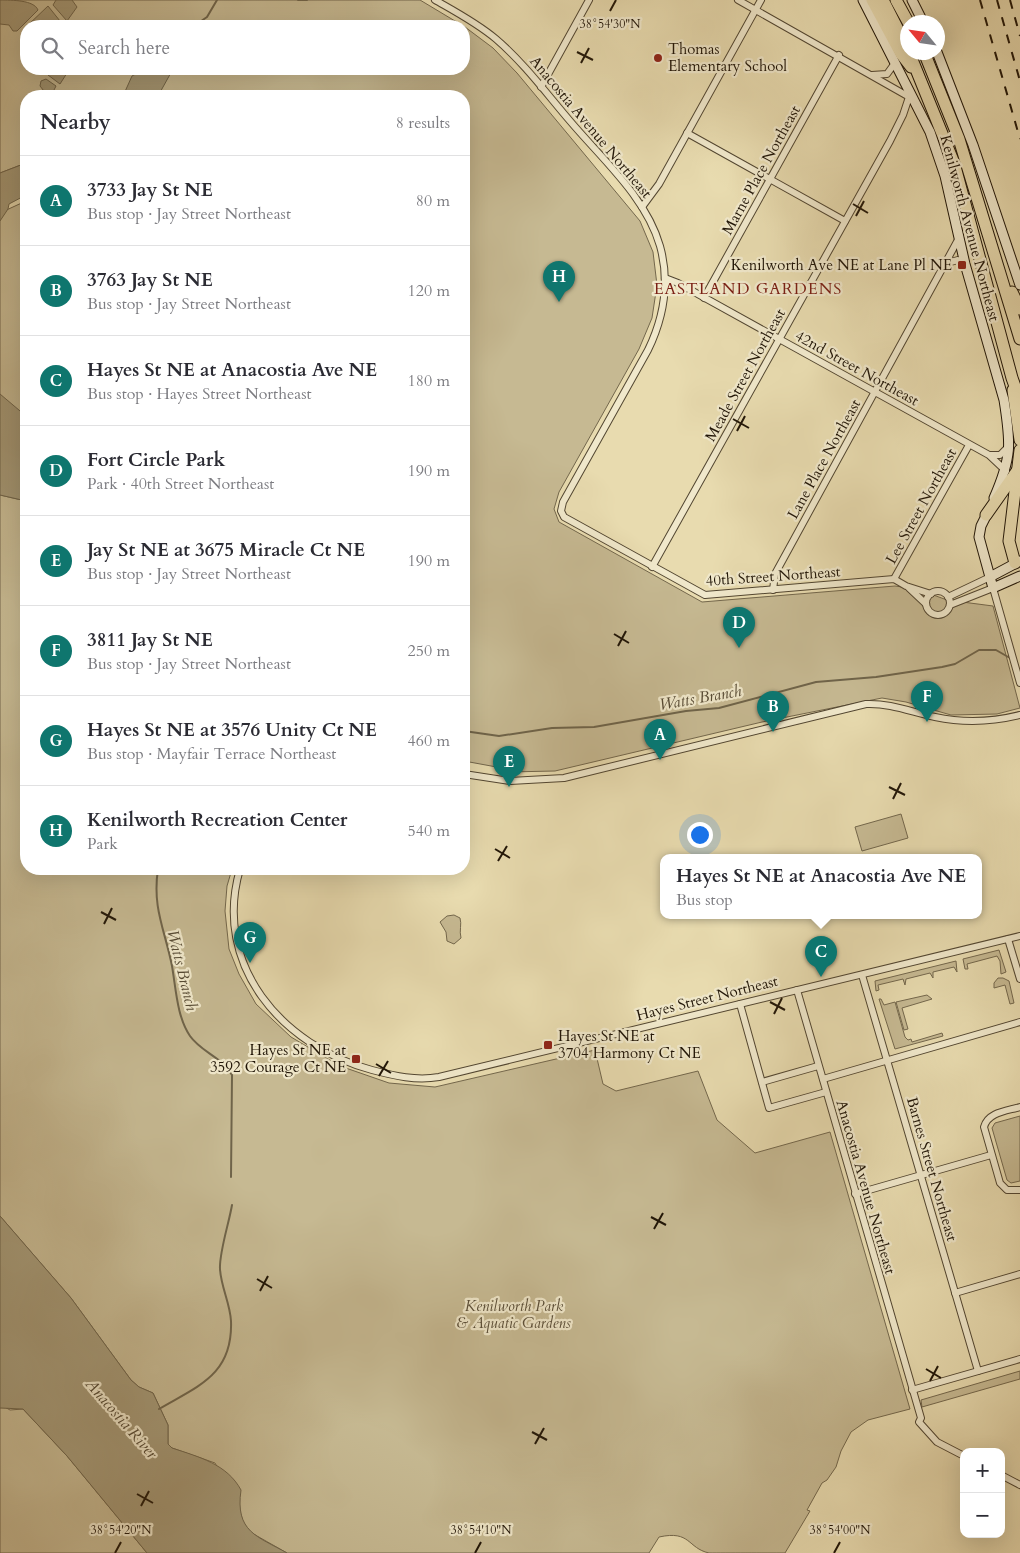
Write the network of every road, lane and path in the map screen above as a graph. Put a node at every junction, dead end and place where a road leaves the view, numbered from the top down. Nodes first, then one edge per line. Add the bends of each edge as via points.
1 (435, 0) edge
2 (589, 0) edge
3 (738, 0) edge
4 (761, 0) edge
5 (863, 0) edge
6 (872, 0) edge
7 (883, 0) edge
8 (896, 0) edge
9 (912, 0) edge
10 (448, 3) edge
11 (755, 10) junction
12 (904, 15) edge
13 (920, 15) edge
14 (900, 33) edge
15 (839, 55) junction
16 (913, 60) edge
17 (927, 60) edge
18 (940, 60) edge
19 (895, 63) junction
20 (872, 74) junction
21 (922, 81) junction
22 (541, 87) junction
23 (911, 97) junction
24 (918, 108) junction
25 (903, 115) junction
26 (687, 133) junction
27 (770, 179) junction
28 (642, 207) junction
29 (845, 221) junction
30 (959, 238) junction
31 (947, 263) junction
32 (965, 264) junction
33 (999, 269) junction
34 (665, 278) junction
35 (1020, 285) edge
36 (704, 298) junction
37 (1020, 309) edge
38 (1020, 338) edge
39 (779, 339) junction
40 (1012, 378) junction
41 (875, 392) junction
42 (1020, 400) edge
43 (1015, 441) edge
44 (969, 445) junction
45 (1020, 450) edge
46 (989, 455) junction
47 (1020, 468) edge
48 (1006, 471) junction
49 (986, 515) junction
50 (569, 522) joint
51 (652, 567) junction
52 (1019, 568) edge
53 (990, 577) junction
54 (894, 579) junction
55 (906, 586) junction
56 (993, 588) junction
57 (773, 590) junction
58 (931, 594) junction
59 (948, 597) junction
60 (926, 604) junction
61 (950, 605) junction
62 (1020, 683) edge
63 (1020, 715) edge
64 (470, 775) edge
65 (239, 875) edge
66 (1020, 936) edge
67 (1008, 939) junction
68 (862, 975) junction
69 (1020, 979) edge
70 (797, 990) junction
71 (740, 1004) junction
72 (1020, 1022) edge
73 (888, 1061) junction
74 (818, 1066) junction
75 (822, 1080) junction
76 (762, 1082) junction
77 (826, 1092) junction
78 (1020, 1107) edge
79 (992, 1155) junction
80 (921, 1174) junction
81 (1020, 1190) edge
82 (855, 1194) junction
83 (1020, 1274) edge
84 (955, 1293) junction
85 (1020, 1359) edge
86 (978, 1371) junction
87 (912, 1390) junction
88 (960, 1454) edge
89 (1005, 1477) edge
90 (1020, 1485) edge

1 - 10 street, Anacostia Avenue Northeast
2 - 22 street
3 - 11 street
4 - 11 street
5 - 19 main road, Kenilworth Avenue Northeast
6 - 21 highway via 901,54
7 - 14 highway
8 - 12 highway
9 - 13 main road
10 - 22 street, Anacostia Avenue Northeast via 494,38
11 - 15 street
11 - 26 street
15 - 20 street
15 - 27 street, Marne Place Northeast
16 - 21 highway
17 - 33 highway via 959,139
18 - 35 main road, Kenilworth Avenue Northeast via 973,145
19 - 20 street via 887,74
19 - 23 main road, Kenilworth Avenue Northeast
20 - 23 street
21 - 40 highway via 954,163
22 - 28 street, Anacostia Avenue Northeast
23 - 24 main road, Kenilworth Avenue Northeast
23 - 25 street, Meade Street Northeast
24 - 25 street
24 - 30 main road, Kenilworth Avenue Northeast via 945,176
25 - 29 street, Meade Street Northeast
26 - 27 street
26 - 28 street via 650,199
27 - 29 street
27 - 36 street, Marne Place Northeast
28 - 34 street, Anacostia Avenue Northeast via 657,238
29 - 39 street, Meade Street Northeast
30 - 31 street, Lane Place Northeast
30 - 32 main road, Kenilworth Avenue Northeast
31 - 32 street via 958,260
31 - 41 street, Lane Place Northeast
32 - 43 main road, Kenilworth Avenue Northeast
33 - 37 highway
33 - 38 highway
34 - 36 street, 42nd Street Northeast
34 - 50 street, Anacostia Avenue Northeast via 662,313 651,343 562,505 562,515
36 - 39 street, 42nd Street Northeast
39 - 41 street, 42nd Street Northeast
39 - 51 street, Meade Street Northeast
40 - 42 highway
40 - 43 highway
41 - 44 street, 42nd Street Northeast
41 - 57 street, Lane Place Northeast via 775,574
43 - 46 street via 1000,455
43 - 48 main road, Kenilworth Avenue Northeast
44 - 46 street, 42nd Street Northeast
44 - 54 street, Lee Street Northeast
45 - 47 highway
46 - 48 street, 42nd Street Northeast
47 - 49 highway
47 - 52 highway via 1010,524 1010,541
48 - 49 main road, Kenilworth Avenue Northeast
49 - 53 main road, Kenilworth Avenue Northeast via 979,537
50 - 51 street, 40th Street Northeast
51 - 57 street, 40th Street Northeast via 705,595
52 - 53 main road
52 - 56 main road
53 - 56 main road, Kenilworth Avenue Northeast
53 - 59 street
54 - 55 street
54 - 57 street, 40th Street Northeast
55 - 58 street
55 - 60 street
56 - 61 street
56 - 62 street
58 - 59 street via 942,592
58 - 60 street
59 - 61 street
60 - 61 street via 928,611 939,615
63 - 64 street via 962,721 890,705 858,705 564,778 524,782
65 - 71 street, Hayes Street Northeast via 234,904 236,933 244,966 260,996 276,1016 305,1040 339,1059 370,1070 417,1079 440,1077
66 - 67 street, Hayes Street Northeast
67 - 68 street, Hayes Street Northeast
67 - 69 street
68 - 70 street, Hayes Street Northeast
68 - 73 street, Barnes Street Northeast
70 - 71 street, Hayes Street Northeast
70 - 74 street, Anacostia Avenue Northeast
71 - 76 street
72 - 73 street
73 - 75 street
73 - 80 street, Barnes Street Northeast
74 - 75 street, Anacostia Avenue Northeast
74 - 76 street
75 - 77 street, Anacostia Avenue Northeast
76 - 77 street via 769,1108
77 - 82 street, Anacostia Avenue Northeast
78 - 79 street via 987,1120 984,1131
79 - 80 street
79 - 81 street via 1002,1187 1010,1192
80 - 82 street
80 - 84 street, Barnes Street Northeast
82 - 87 street, Anacostia Avenue Northeast
83 - 84 street
84 - 86 street, Barnes Street Northeast
85 - 86 street
86 - 87 street
87 - 88 street, Anacostia Avenue Northeast via 926,1428 940,1445
89 - 90 street

